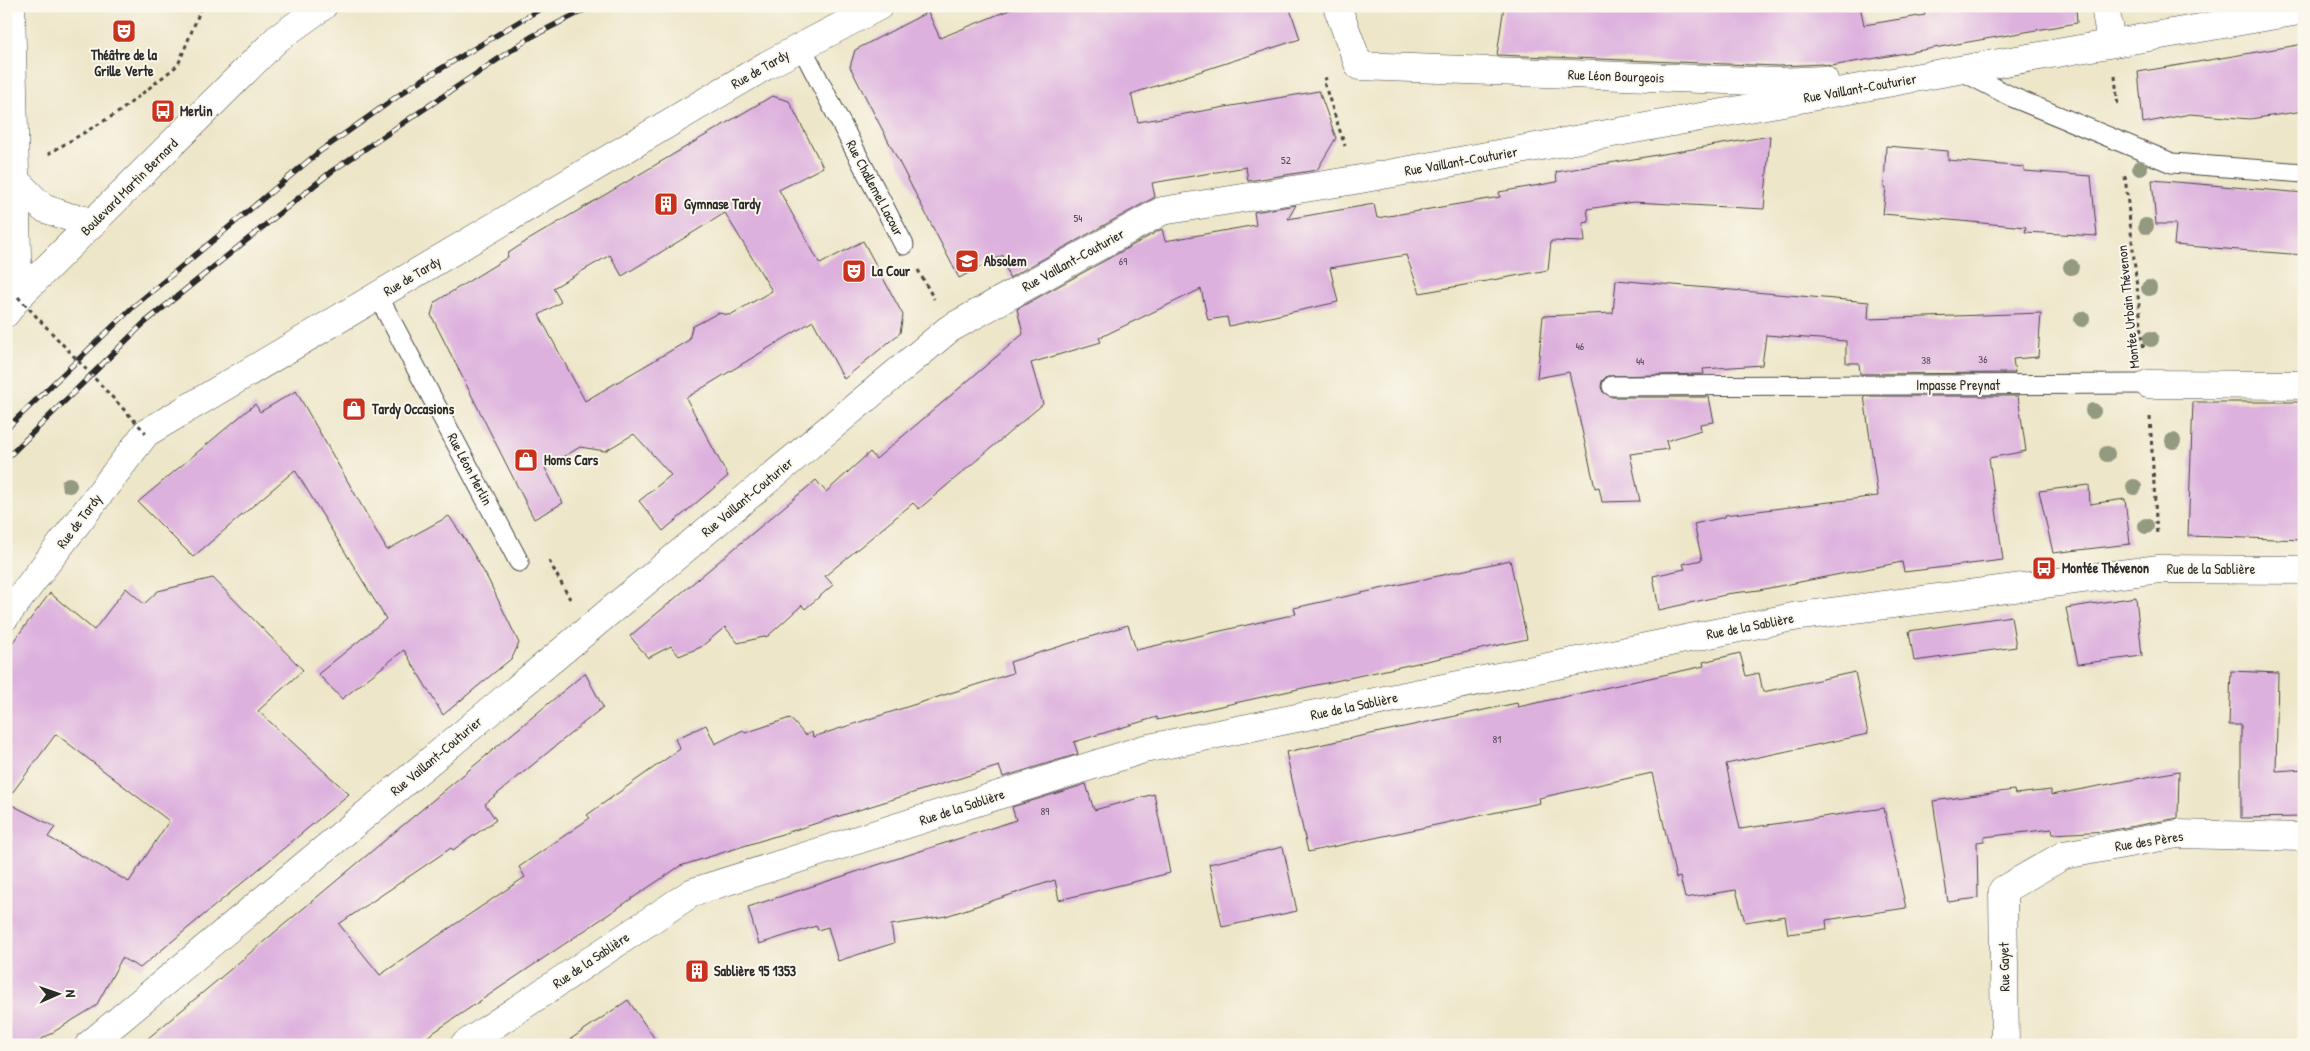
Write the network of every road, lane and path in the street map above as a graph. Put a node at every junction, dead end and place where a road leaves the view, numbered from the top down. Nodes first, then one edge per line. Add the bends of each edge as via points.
1 (12, 6) edge
2 (202, 6) edge
3 (323, 6) edge
4 (879, 6) edge
5 (1337, 6) edge
6 (2105, 6) edge
7 (2304, 10) edge
8 (2111, 43) junction
9 (801, 46) junction
10 (1948, 72) junction
11 (1323, 80) dead end
12 (1342, 137) dead end
13 (2122, 142) junction
14 (2304, 173) edge
15 (15, 177) junction
16 (94, 222) junction
17 (904, 245) joint
18 (378, 296) junction
19 (10, 302) edge
20 (949, 329) junction
21 (2148, 384) junction
22 (2304, 385) edge
23 (1612, 386) dead end
24 (146, 433) junction
25 (519, 562) dead end
26 (2159, 569) junction
27 (2304, 570) edge
28 (558, 575) dead end
29 (572, 603) dead end
30 (6, 616) edge
31 (2304, 837) edge
32 (2003, 890) joint
33 (89, 1045) edge
34 (464, 1045) edge
35 (2005, 1045) edge

1 - 15 street
2 - 15 path via 178,65 119,112
3 - 16 street, Boulevard Martin Bernard via 277,39
4 - 9 street, Rue de Tardy
5 - 10 street, Rue Léon Bourgeois via 1360,66 1778,82
6 - 8 street
7 - 8 street, Rue Vaillant-Couturier
8 - 10 street, Rue Vaillant-Couturier
8 - 13 path, Montée Urbain Thévenon
9 - 17 lane, Rue Challemel Lacour
9 - 18 street, Rue de Tardy
10 - 13 lane
10 - 20 street, Rue Vaillant-Couturier via 1355,180 1162,211
11 - 12 path
13 - 14 lane via 2172,163
13 - 21 path, Montée Urbain Thévenon
15 - 16 street via 43,208
15 - 19 street
16 - 19 street, Boulevard Martin Bernard
17 - 20 path, Rue Challemel Lacour
18 - 24 street, Rue de Tardy
18 - 25 lane, Rue Léon Merlin
19 - 24 path, bridge
20 - 33 street, Rue Vaillant-Couturier
21 - 22 street, Impasse Preynat
21 - 23 lane, Impasse Preynat
21 - 26 path, Montée Urbain Thévenon
24 - 30 street, Rue de Tardy
26 - 27 street, Rue de la Sablière
26 - 34 street, Rue de la Sablière via 1793,617 1144,749 693,892
28 - 29 path
31 - 32 street, Rue des Pères via 2177,834 2064,855
32 - 35 street, Rue Gayet

